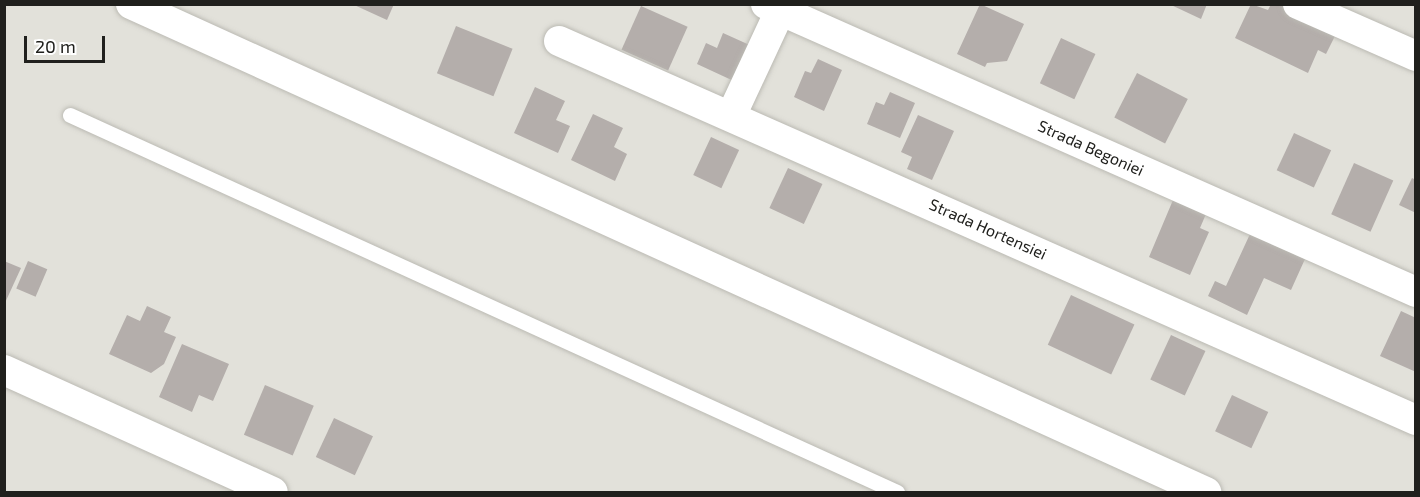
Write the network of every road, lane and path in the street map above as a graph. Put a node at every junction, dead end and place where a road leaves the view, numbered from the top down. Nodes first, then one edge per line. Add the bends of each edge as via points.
1 (132, 4) edge
2 (1298, 4) edge
3 (773, 8) edge
4 (559, 41) dead end
5 (1416, 56) edge
6 (732, 114) junction
7 (70, 115) dead end
8 (1416, 292) edge
9 (4, 370) edge
10 (1416, 420) edge
11 (273, 492) edge
12 (897, 492) edge
13 (1206, 492) edge

1 - 13 street
2 - 5 street
3 - 6 street
3 - 8 street, Strada Begoniei
4 - 6 street, Strada Hortensiei
6 - 10 street, Strada Hortensiei
7 - 12 lane
9 - 11 street

